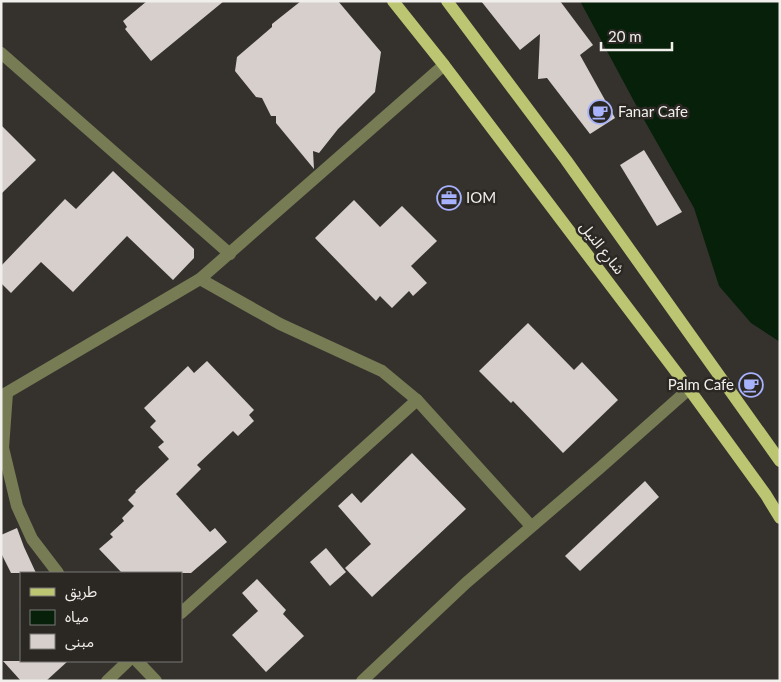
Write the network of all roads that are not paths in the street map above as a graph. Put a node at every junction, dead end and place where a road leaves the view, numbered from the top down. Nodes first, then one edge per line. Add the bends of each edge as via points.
1 (393, 1) edge
2 (446, 1) edge
3 (1, 53) edge
4 (444, 65) junction
5 (230, 254) junction
6 (200, 279) junction
7 (689, 389) junction
8 (4, 394) edge
9 (417, 400) junction
10 (780, 461) edge
11 (780, 518) edge
12 (531, 526) junction
13 (57, 572) edge
14 (182, 611) edge
15 (127, 662) edge
16 (138, 662) edge
17 (107, 681) edge
18 (156, 681) edge
19 (362, 681) edge

1 - 4 main road, شارع النيل
2 - 10 main road, شارع النيل via 566,160
3 - 5 street
4 - 5 street
4 - 7 main road, شارع النيل
5 - 6 street
6 - 8 street
6 - 9 street via 280,324 382,372
7 - 11 main road, شارع النيل
7 - 12 street
8 - 13 street via 3,448 17,506 32,539
9 - 12 street
9 - 14 street
12 - 19 street
15 - 17 street
16 - 18 street

